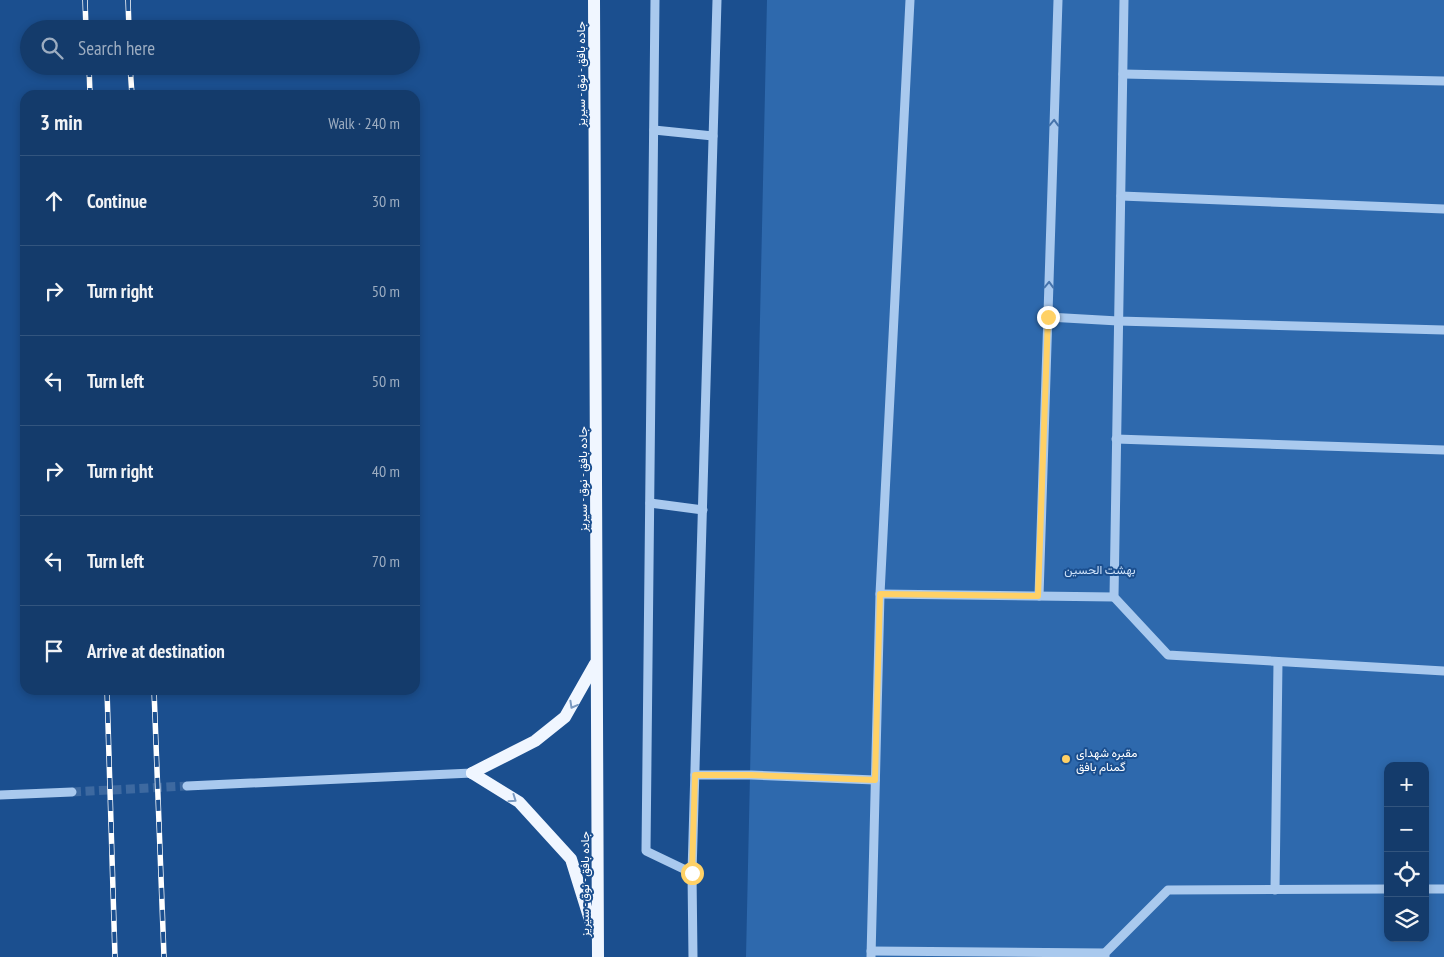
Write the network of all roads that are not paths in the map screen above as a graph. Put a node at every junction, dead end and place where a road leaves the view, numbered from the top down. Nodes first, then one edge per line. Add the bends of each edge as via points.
1 (594, 0) edge
2 (655, 0) edge
3 (717, 0) edge
4 (910, 0) edge
5 (1058, 0) edge
6 (1124, 0) edge
7 (1123, 74) junction
8 (1444, 82) edge
9 (654, 130) junction
10 (713, 136) junction
11 (1120, 196) junction
12 (1444, 209) edge
13 (1048, 317) junction
14 (1118, 321) junction
15 (1444, 330) edge
16 (1116, 439) junction
17 (1444, 450) edge
18 (650, 504) junction
19 (702, 510) junction
20 (880, 594) junction
21 (1038, 596) junction
22 (1114, 597) junction
23 (597, 662) junction
24 (1278, 662) junction
25 (1444, 671) edge
26 (472, 772) junction
27 (695, 775) junction
28 (875, 780) junction
29 (187, 786) tunnel mouth
30 (72, 792) tunnel mouth
31 (0, 796) edge
32 (692, 873) junction
33 (1384, 889) edge
34 (1429, 889) edge
35 (1444, 889) edge
36 (1275, 890) junction
37 (598, 952) edge
38 (871, 954) edge
39 (1105, 955) edge
40 (693, 957) edge

1 - 23 main road, جاده بافق - نوق - سیریز
2 - 9 street
3 - 10 street
4 - 20 street
13 -> 5 street
6 - 7 street
7 - 8 street
7 - 11 street
9 - 10 street
9 - 18 street
10 - 19 street
11 - 12 street
11 - 14 street
13 - 14 street
13 - 21 street
14 - 15 street
14 - 16 street
16 - 17 street
16 - 22 street
18 - 19 street
18 - 32 street via 646,851
19 - 27 street
20 - 21 street
20 - 28 street
21 - 22 street
22 - 24 street via 1168,655
23 -> 26 main road via 566,718 535,741
23 - 37 main road, جاده بافق - نوق - سیریز
24 - 25 street
24 - 36 street
26 - 29 street
26 -> 37 main road via 519,802 571,859
27 - 28 street
27 - 32 street
28 - 38 street
30 - 31 street
32 - 40 street
33 - 36 street
34 - 35 street
36 - 39 street via 1168,890
38 - 39 street

